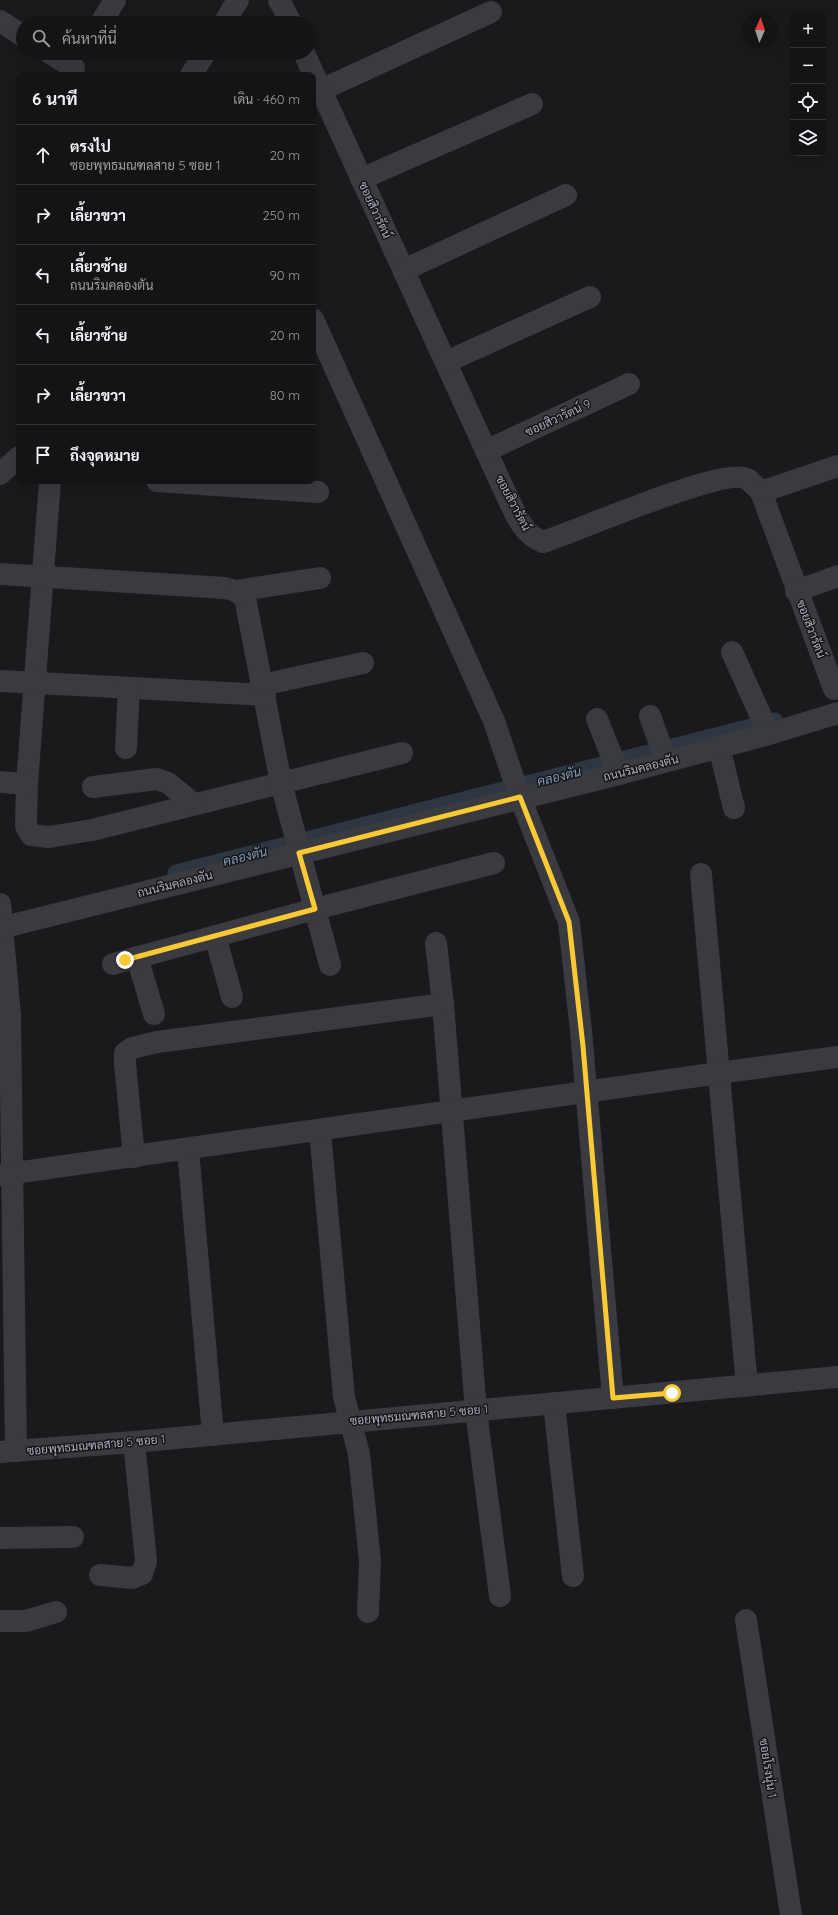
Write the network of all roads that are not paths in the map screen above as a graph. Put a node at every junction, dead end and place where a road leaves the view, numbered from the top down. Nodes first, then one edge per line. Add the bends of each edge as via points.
1 (115, 0) edge
2 (238, 0) edge
3 (279, 0) edge
4 (491, 12) dead end
5 (105, 16) edge
6 (228, 16) edge
7 (287, 16) edge
8 (0, 21) edge
9 (16, 31) edge
10 (65, 60) edge
11 (201, 60) edge
12 (307, 60) edge
13 (75, 65) edge
14 (193, 72) edge
15 (313, 72) edge
16 (316, 79) edge
17 (321, 90) junction
18 (532, 104) dead end
19 (361, 180) junction
20 (566, 196) dead end
21 (404, 270) junction
22 (590, 296) dead end
23 (316, 326) edge
24 (446, 362) junction
25 (629, 384) dead end
26 (486, 451) junction
27 (16, 460) edge
28 (838, 466) edge
29 (0, 474) edge
30 (50, 484) edge
31 (202, 484) edge
32 (318, 492) dead end
33 (761, 492) junction
34 (0, 574) edge
35 (838, 576) edge
36 (43, 577) junction
37 (320, 578) dead end
38 (236, 591) junction
39 (796, 591) junction
40 (732, 652) dead end
41 (363, 663) dead end
42 (0, 681) edge
43 (34, 682) junction
44 (130, 688) junction
45 (834, 689) dead end
46 (264, 690) junction
47 (838, 713) edge
48 (650, 716) dead end
49 (597, 719) dead end
50 (766, 725) junction
51 (719, 747) junction
52 (126, 748) dead end
53 (662, 752) junction
54 (402, 753) dead end
55 (615, 764) junction
56 (0, 782) edge
57 (281, 782) junction
58 (27, 784) junction
59 (93, 787) dead end
60 (517, 787) junction
61 (194, 804) junction
62 (734, 808) dead end
63 (297, 846) junction
64 (494, 863) dead end
65 (701, 874) dead end
66 (315, 909) junction
67 (1, 920) edge
68 (215, 936) junction
69 (436, 943) dead end
70 (137, 957) junction
71 (113, 964) dead end
72 (330, 965) dead end
73 (232, 997) dead end
74 (443, 1004) junction
75 (154, 1014) dead end
76 (5, 1015) edge
77 (838, 1057) edge
78 (719, 1073) junction
79 (587, 1092) junction
80 (452, 1111) junction
81 (320, 1130) junction
82 (188, 1149) junction
83 (134, 1157) junction
84 (6, 1174) edge
85 (838, 1377) edge
86 (747, 1386) junction
87 (613, 1398) junction
88 (554, 1404) junction
89 (476, 1410) junction
90 (350, 1421) junction
91 (214, 1434) junction
92 (134, 1442) junction
93 (8, 1452) edge
94 (73, 1537) dead end
95 (0, 1538) edge
96 (100, 1576) dead end
97 (573, 1576) dead end
98 (500, 1596) dead end
99 (56, 1612) dead end
100 (368, 1612) dead end
101 (746, 1620) dead end
102 (0, 1621) edge
103 (791, 1915) edge

1 - 5 street
2 - 6 street
3 - 7 street
4 - 17 street
8 - 9 street
10 - 13 street
11 - 14 street
12 - 15 street, ซอยสิวารัตน์
16 - 17 street, ซอยสิวารัตน์
17 - 19 street, ซอยสิวารัตน์
18 - 19 street
19 - 21 street, ซอยสิวารัตน์
20 - 21 street
21 - 24 street, ซอยสิวารัตน์
22 - 24 street
23 - 60 street via 458,636 494,721
24 - 26 street, ซอยสิวารัตน์
25 - 26 street, ซอยสิวารัตน์ 9
26 - 33 street, ซอยสิวารัตน์ via 524,528 533,539 543,542 679,492 722,479 747,479
27 - 29 street
28 - 33 street
30 - 36 street
31 - 32 street
33 - 39 street, ซอยสิวารัตน์
34 - 36 street
35 - 39 street
36 - 38 street via 225,588
36 - 43 street
37 - 38 street
38 - 46 street via 245,598
39 - 45 street, ซอยสิวารัตน์
40 - 50 street
41 - 46 street
42 - 43 street
43 - 44 street
43 - 58 street
44 - 46 street
44 - 52 street
46 - 57 street
47 - 50 street, ถนนริมคลองตัน
48 - 53 street
49 - 55 street
50 - 51 street, ถนนริมคลองตัน
51 - 53 street, ถนนริมคลองตัน
51 - 62 street
53 - 55 street, ถนนริมคลองตัน
54 - 57 street
55 - 60 street, ถนนริมคลองตัน
56 - 58 street
57 - 61 street
57 - 63 street
58 - 61 street via 26,826 31,835 49,836 92,830
59 - 61 street via 157,779 168,783
60 - 63 street, ถนนริมคลองตัน
60 - 79 street via 569,922
63 - 66 street
63 - 67 street, ถนนริมคลองตัน
64 - 66 street
65 - 78 street
66 - 68 street
66 - 72 street
67 - 76 street
68 - 70 street
68 - 73 street
69 - 74 street
70 - 71 street
70 - 75 street
74 - 80 street
74 - 83 street via 157,1042 132,1048 125,1053 125,1064
76 - 84 street
77 - 78 street
78 - 79 street
78 - 86 street
79 - 80 street
79 - 87 street
80 - 81 street
80 - 89 street
81 - 82 street
81 - 90 street via 344,1397
82 - 83 street
82 - 91 street
83 - 84 street
84 - 93 street
85 - 86 street, ซอยพุทธมณฑลสาย 5 ซอย 1
86 - 87 street, ซอยพุทธมณฑลสาย 5 ซอย 1
87 - 88 street, ซอยพุทธมณฑลสาย 5 ซอย 1
88 - 89 street, ซอยพุทธมณฑลสาย 5 ซอย 1
88 - 97 street
89 - 90 street, ซอยพุทธมณฑลสาย 5 ซอย 1
89 - 98 street
90 - 91 street, ซอยพุทธมณฑลสาย 5 ซอย 1
90 - 100 street via 359,1454 370,1562
91 - 92 street, ซอยพุทธมณฑลสาย 5 ซอย 1
92 - 93 street, ซอยพุทธมณฑลสาย 5 ซอย 1
92 - 96 street via 146,1561 142,1574 132,1578
94 - 95 street
99 - 102 street via 26,1621
101 - 103 street, ซอยโรงนุ่น 1

